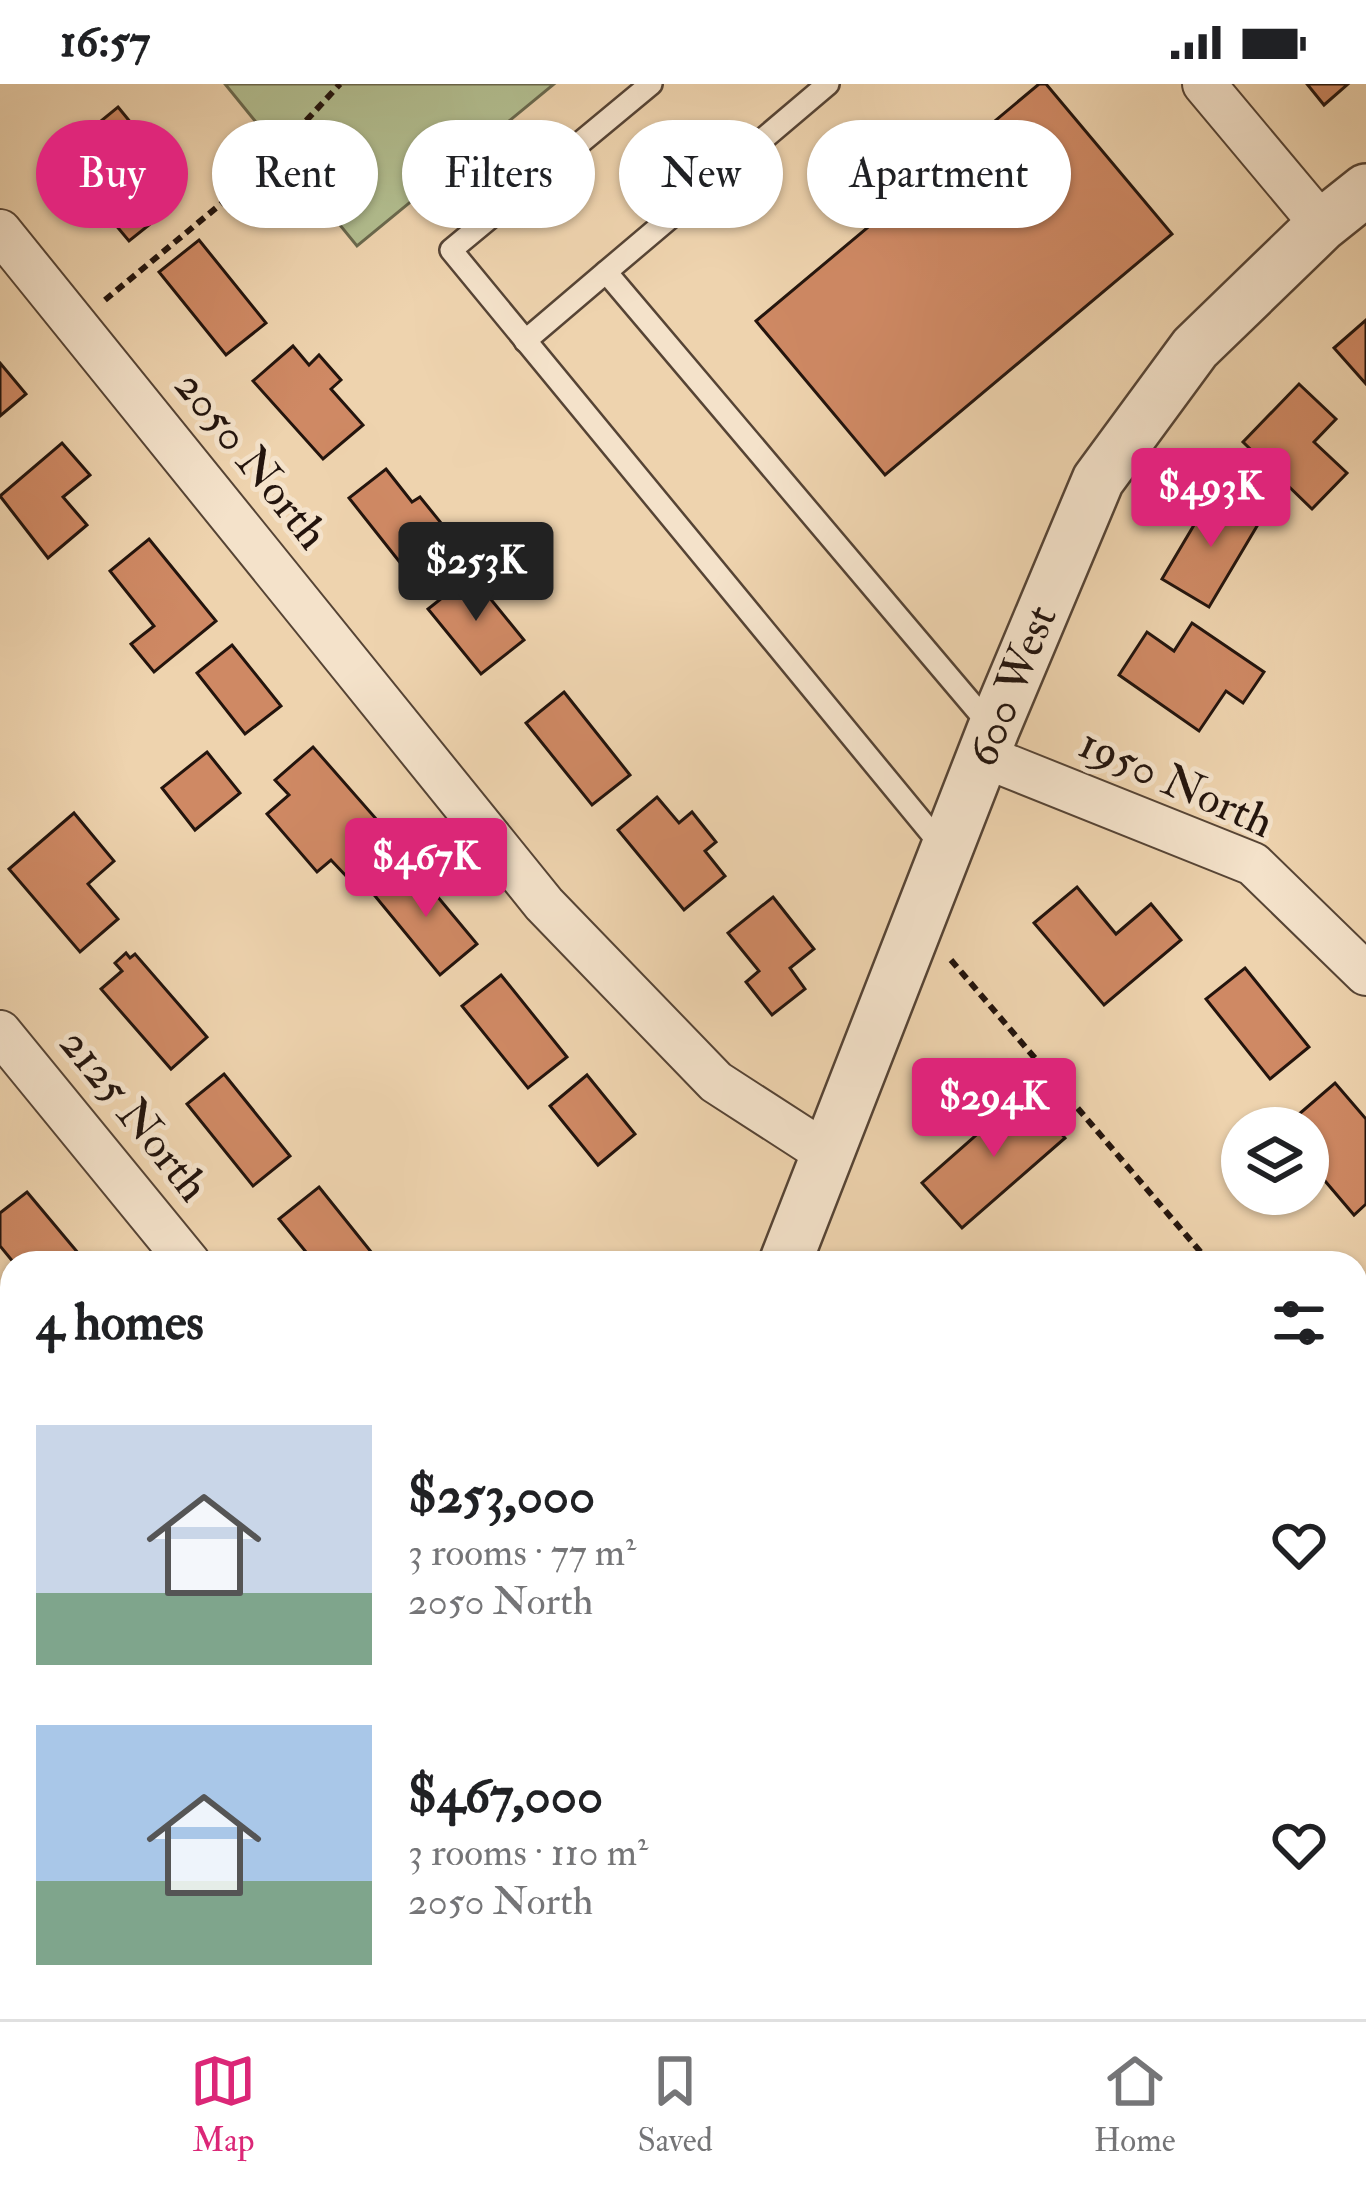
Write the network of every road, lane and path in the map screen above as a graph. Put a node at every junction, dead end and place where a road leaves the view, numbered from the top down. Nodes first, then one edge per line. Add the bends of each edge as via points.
1 (340, 84) edge
2 (651, 84) edge
3 (828, 84) edge
4 (1204, 84) edge
5 (1366, 190) edge
6 (1322, 225) junction
7 (0, 231) edge
8 (606, 272) junction
9 (76, 324) junction
10 (525, 341) junction
11 (988, 743) junction
12 (946, 851) junction
13 (954, 963) dead end
14 (1366, 974) edge
15 (0, 1032) edge
16 (829, 1156) junction
17 (179, 1251) edge
18 (789, 1251) edge
19 (1200, 1251) edge

1 - 9 path via 257,174
2 - 10 lane via 451,250
3 - 8 lane
4 - 6 street
5 - 6 street, 600 West
6 - 11 street, 600 West via 1195,348 1098,480
7 - 9 street, 2050 North
8 - 10 lane
8 - 11 lane
9 - 16 street, 2050 North via 544,904 716,1082
10 - 12 lane
11 - 12 street, 600 West
11 - 14 street, 1950 North via 1253,864
12 - 16 street, 600 West
13 - 19 path
15 - 17 street, 2125 North
16 - 18 street, 600 West

